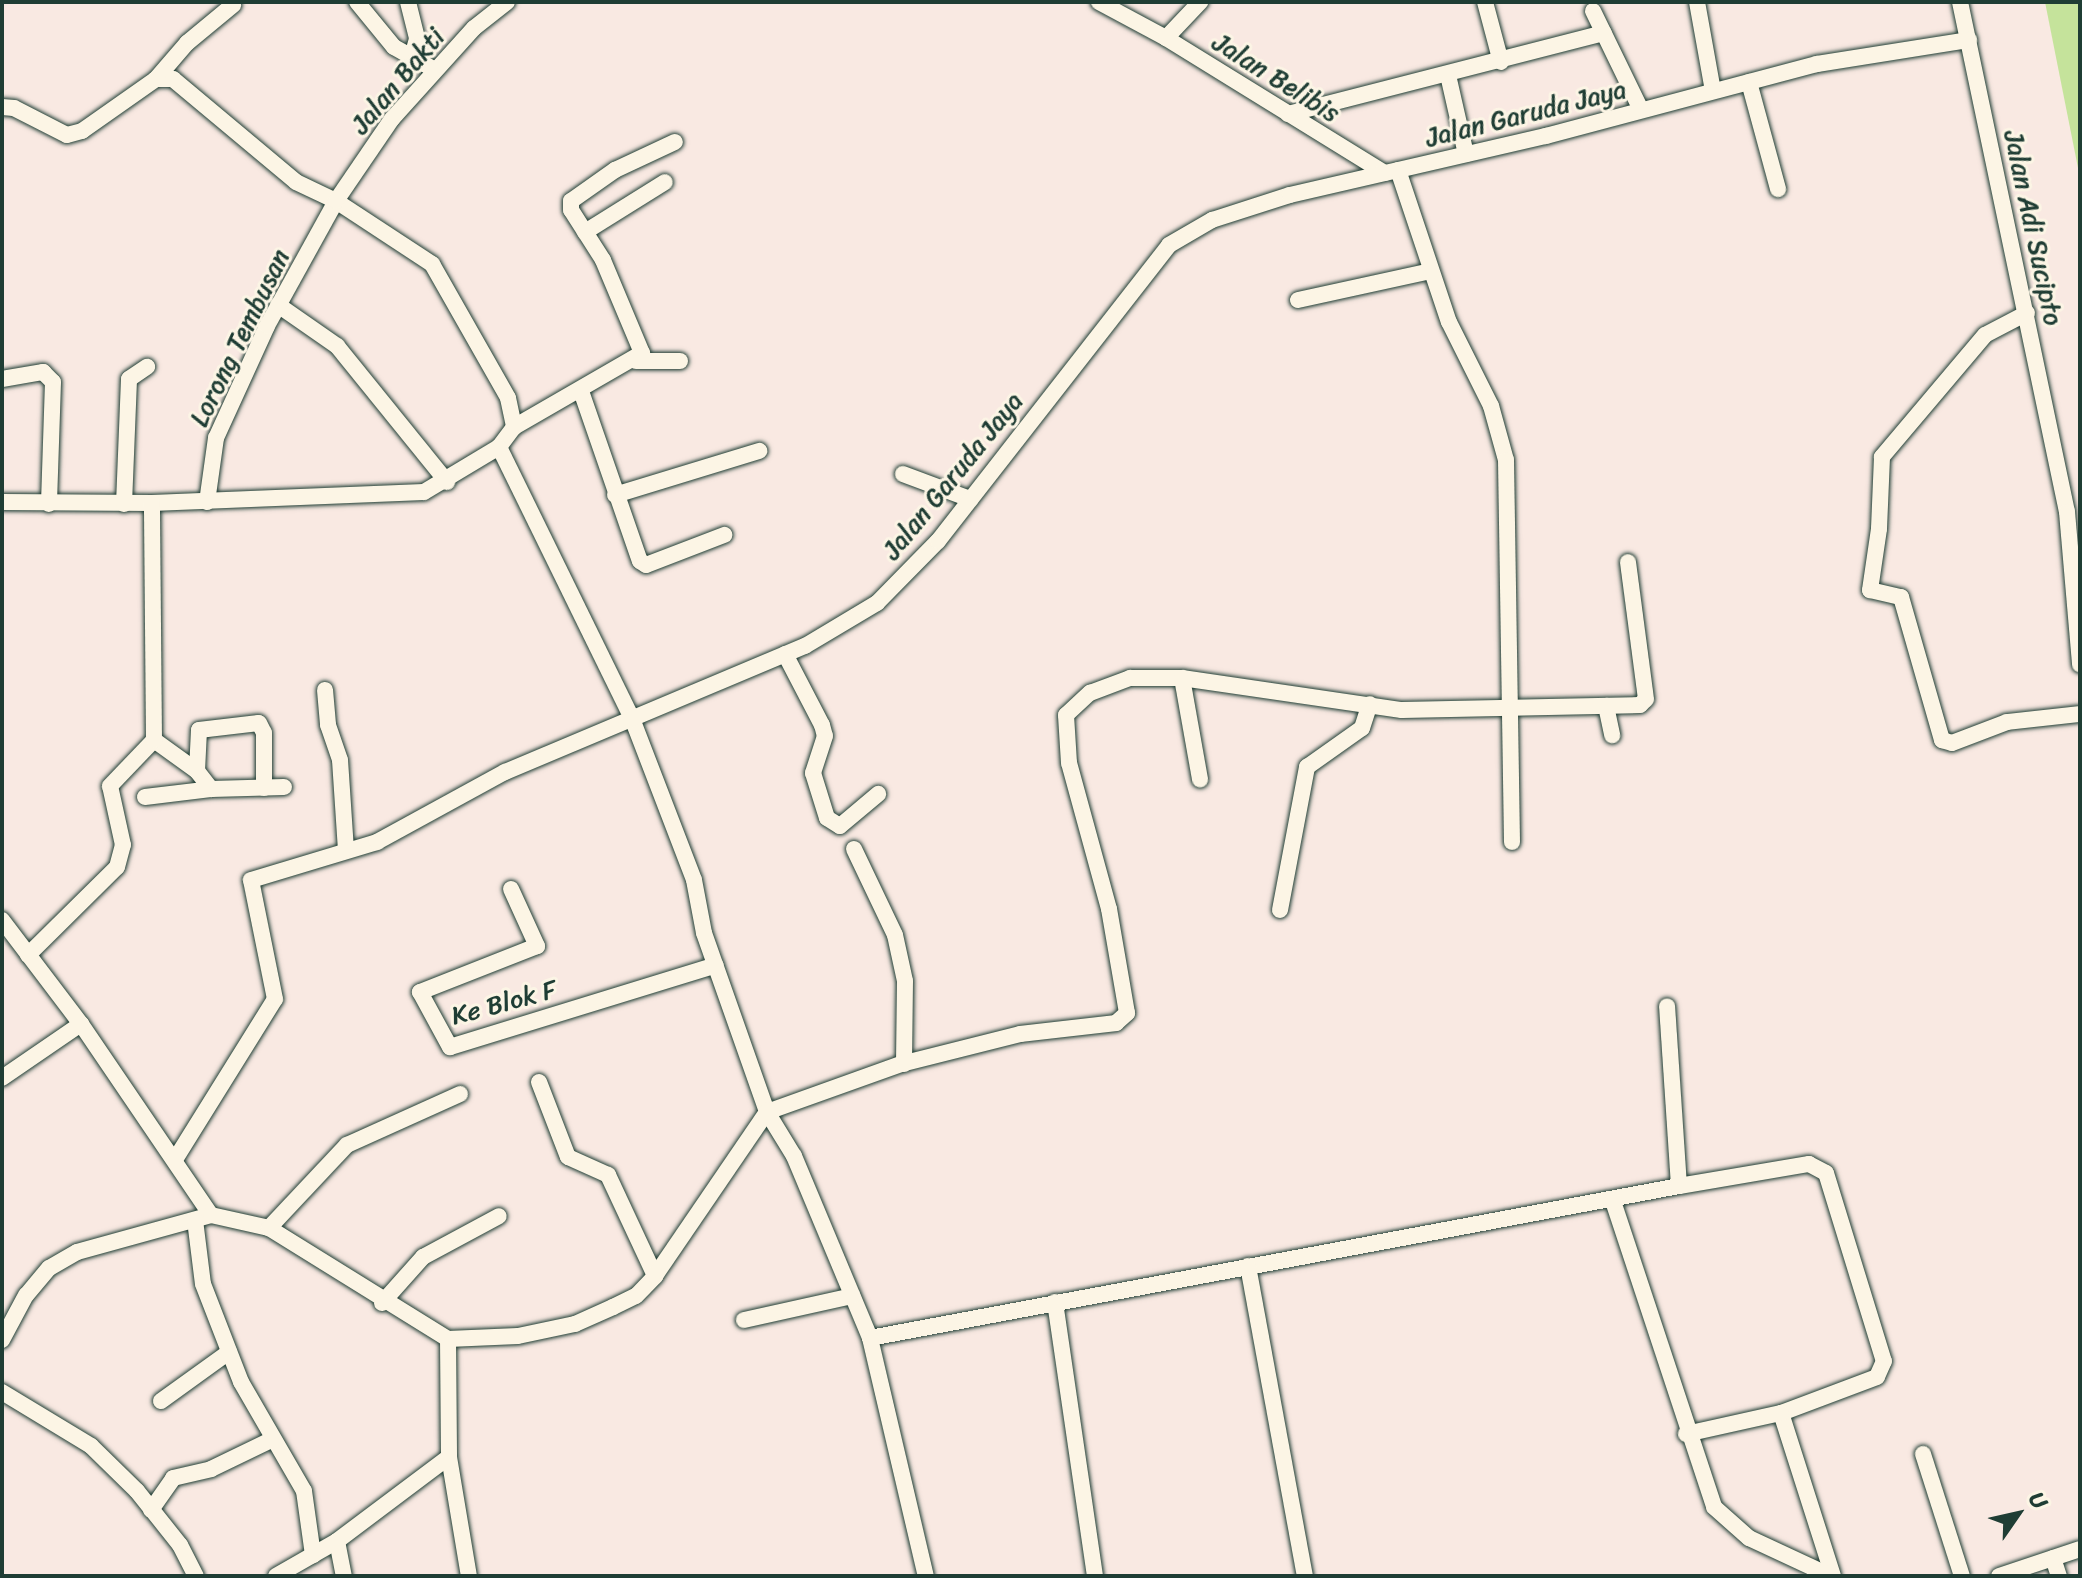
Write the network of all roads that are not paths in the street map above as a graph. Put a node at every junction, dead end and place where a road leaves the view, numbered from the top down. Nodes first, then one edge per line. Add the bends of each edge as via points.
1 (357, 2) edge
2 (408, 2) edge
3 (507, 2) edge
4 (1099, 2) edge
5 (1200, 2) edge
6 (1485, 2) edge
7 (1697, 2) edge
8 (1960, 2) edge
9 (233, 5) dead end
10 (1593, 11) dead end
11 (1604, 33) junction
12 (1166, 38) junction
13 (1969, 40) junction
14 (412, 57) junction
15 (1501, 62) junction
16 (435, 70) junction
17 (1448, 75) junction
18 (156, 79) junction
19 (1749, 82) junction
20 (1713, 91) junction
21 (2, 107) edge
22 (1641, 110) junction
23 (1288, 114) junction
24 (675, 142) dead end
25 (1466, 154) junction
26 (1392, 172) junction
27 (665, 182) dead end
28 (1778, 189) dead end
29 (336, 201) junction
30 (585, 232) junction
31 (1431, 271) junction
32 (1298, 300) dead end
33 (278, 305) junction
34 (2027, 313) junction
35 (636, 361) junction
36 (680, 361) dead end
37 (147, 367) dead end
38 (2, 379) edge
39 (581, 391) junction
40 (514, 427) junction
41 (499, 447) junction
42 (759, 451) dead end
43 (903, 474) dead end
44 (447, 482) junction
45 (615, 495) junction
46 (970, 499) junction
47 (2, 502) edge
48 (207, 502) junction
49 (152, 503) junction
50 (49, 504) junction
51 (124, 504) junction
52 (724, 535) dead end
53 (1628, 562) dead end
54 (785, 654) junction
55 (2080, 664) edge
56 (1182, 678) junction
57 (325, 690) dead end
58 (1370, 704) junction
59 (1606, 706) junction
60 (1511, 708) junction
61 (2080, 714) edge
62 (633, 721) junction
63 (1612, 735) dead end
64 (154, 740) junction
65 (197, 771) junction
66 (1200, 779) dead end
67 (284, 787) dead end
68 (264, 788) junction
69 (211, 789) junction
70 (878, 794) dead end
71 (145, 797) dead end
72 (1512, 842) dead end
73 (854, 849) dead end
74 (346, 850) junction
75 (511, 889) dead end
76 (1280, 910) dead end
77 (5, 931) edge
78 (28, 955) junction
79 (716, 965) junction
80 (1667, 1006) dead end
81 (81, 1024) junction
82 (904, 1064) junction
83 (2, 1078) edge
84 (539, 1082) dead end
85 (460, 1094) dead end
86 (767, 1112) junction
87 (176, 1158) junction
88 (1679, 1186) junction
89 (1613, 1201) junction
90 (211, 1215) junction
91 (499, 1216) dead end
92 (195, 1220) junction
93 (269, 1228) junction
94 (1248, 1266) junction
95 (655, 1276) junction
96 (852, 1296) junction
97 (1055, 1302) junction
98 (382, 1303) junction
99 (744, 1320) dead end
100 (870, 1338) junction
101 (448, 1339) junction
102 (2, 1340) edge
103 (229, 1352) junction
104 (2, 1392) edge
105 (161, 1401) dead end
106 (1781, 1413) junction
107 (1686, 1434) junction
108 (273, 1439) junction
109 (1923, 1454) dead end
110 (449, 1457) junction
111 (151, 1510) junction
112 (337, 1541) junction
113 (2080, 1549) edge
114 (313, 1555) junction
115 (2053, 1558) junction
116 (196, 1576) edge
117 (276, 1576) edge
118 (344, 1576) edge
119 (469, 1576) edge
120 (926, 1576) edge
121 (1095, 1576) edge
122 (1305, 1576) edge
123 (1832, 1576) edge
124 (1962, 1576) edge
125 (1999, 1576) edge
126 (2059, 1576) edge

1 - 14 street via 394,47
2 - 14 street via 417,39
3 - 16 street, Jalan Bakti
4 - 12 street, Jalan Belibis
5 - 12 street
6 - 15 street
7 - 20 street
8 - 13 street, Jalan Adi Sucipto
9 - 18 street via 187,43
10 - 11 street
11 - 15 street
11 - 22 street
12 - 23 street, Jalan Belibis
13 - 19 street, Jalan Garuda Jaya via 1897,48
13 - 34 street, Jalan Adi Sucipto
14 - 16 street
15 - 17 street
16 - 29 street, Jalan Bakti via 392,119
17 - 23 street
17 - 25 street
18 - 21 street via 82,131 67,135
18 - 29 street via 173,79 296,182
19 - 20 street, Jalan Garuda Jaya
19 - 28 street
20 - 22 street, Jalan Garuda Jaya
22 - 25 street, Jalan Garuda Jaya
23 - 26 street, Jalan Belibis
24 - 30 street via 578,193 571,210
25 - 26 street, Jalan Garuda Jaya
26 - 31 street
26 - 46 street, Jalan Garuda Jaya via 1212,220 1169,245
27 - 30 street
29 - 33 street, Lorong Tembusan
29 - 40 street via 432,264 508,398
30 - 35 street via 640,339 642,353
31 - 32 street
31 - 60 street via 1468,369 1491,406 1506,460
33 - 44 street via 337,346
33 - 48 street, Lorong Tembusan via 216,438
34 - 55 street, Jalan Adi Sucipto via 2067,512
34 - 61 street via 1985,335 1882,457 1870,590 1901,597 1942,740 1952,743 2007,722
35 - 36 street
35 - 39 street
37 - 51 street via 129,379
38 - 50 street via 43,372 53,382
39 - 40 street
39 - 45 street
40 - 41 street
41 - 44 street
41 - 62 street
42 - 45 street
43 - 46 street
44 - 48 street via 424,492
45 - 52 street via 635,556 646,565
46 - 54 street, Jalan Garuda Jaya via 877,603
47 - 50 street
48 - 49 street
49 - 51 street
49 - 64 street
50 - 51 street
53 - 59 street via 1646,699 1640,705
54 - 62 street, Jalan Garuda Jaya
54 - 70 street via 825,736 813,773 827,818 840,826
56 - 58 street
56 - 66 street
56 - 82 street via 1130,678 1090,693 1066,715 1069,763 1109,909 1127,1013 1116,1023 1020,1034
57 - 74 street via 328,725 340,760
58 - 60 street via 1402,710
58 - 76 street via 1362,728 1307,767
59 - 60 street
59 - 63 street
60 - 72 street
62 - 74 street, Jalan Garuda Jaya via 505,772 405,830
62 - 79 street via 694,880
64 - 65 street
64 - 78 street via 110,786 123,845 117,867
65 - 68 street via 199,730 259,723 264,733
65 - 69 street
67 - 68 street
68 - 69 street
69 - 71 street
73 - 82 street via 895,935 905,981
74 - 87 street, Jalan Garuda Jaya via 249,882 269,950 275,999
75 - 79 street, Ke Blok F via 537,946 420,992 450,1047
77 - 78 street
78 - 81 street
79 - 86 street
80 - 88 street
81 - 83 street
81 - 87 street
82 - 86 street
84 - 95 street via 568,1157 608,1175
85 - 93 street via 347,1145
86 - 95 street
86 - 96 street via 794,1156
87 - 90 street
88 - 89 street
88 - 106 street via 1809,1164 1826,1173 1883,1372
89 - 94 street
89 - 107 street via 1646,1291
90 - 92 street
90 - 93 street
91 - 98 street via 423,1257
92 - 102 street via 77,1252 49,1268 26,1295
92 - 103 street via 203,1284
93 - 98 street
94 - 97 street
94 - 122 street
95 - 101 street via 636,1296 575,1324 518,1336
96 - 99 street
96 - 100 street
97 - 100 street
97 - 121 street
98 - 101 street
100 - 120 street
101 - 110 street
103 - 105 street
103 - 108 street
104 - 111 street via 91,1446
106 - 107 street
106 - 123 street
107 - 123 street via 1714,1507 1749,1538
108 - 111 street via 211,1469 173,1478
108 - 114 street via 304,1491
109 - 124 street
110 - 112 street
110 - 119 street
111 - 116 street via 180,1545
112 - 114 street
112 - 118 street
113 - 115 street
114 - 117 street
115 - 125 street
115 - 126 street

